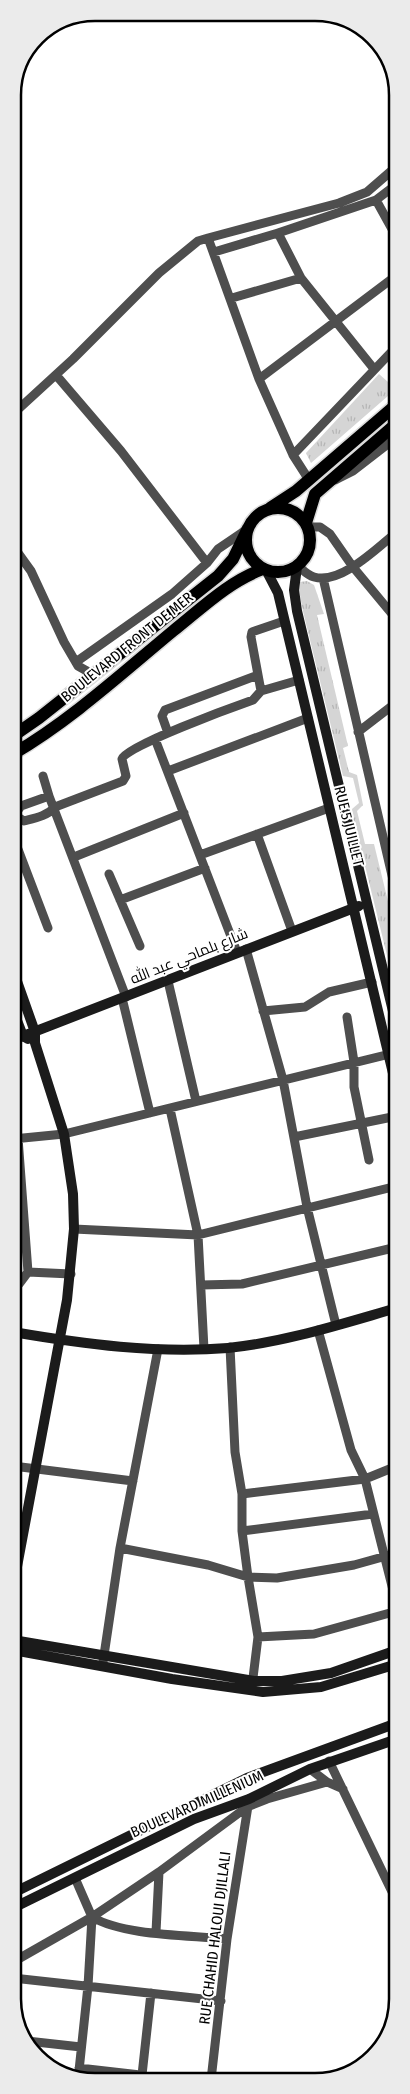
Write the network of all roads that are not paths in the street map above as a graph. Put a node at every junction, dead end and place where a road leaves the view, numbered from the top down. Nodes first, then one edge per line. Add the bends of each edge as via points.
1 (389, 173) edge
2 (389, 190) edge
3 (376, 200) junction
4 (389, 224) edge
5 (278, 234) junction
6 (208, 238) junction
7 (214, 252) junction
8 (301, 278) junction
9 (389, 281) edge
10 (232, 298) junction
11 (335, 321) junction
12 (389, 354) edge
13 (374, 369) junction
14 (56, 375) junction
15 (259, 379) junction
16 (21, 407) edge
17 (389, 411) edge
18 (389, 430) edge
19 (389, 444) edge
20 (293, 454) junction
21 (309, 480) junction
22 (328, 481) junction
23 (267, 510) junction
24 (307, 525) junction
25 (248, 528) junction
26 (389, 539) edge
27 (21, 557) edge
28 (207, 563) junction
29 (297, 566) junction
30 (354, 567) junction
31 (265, 569) junction
32 (323, 578) junction
33 (389, 610) edge
34 (284, 621) junction
35 (76, 662) junction
36 (94, 675) junction
37 (258, 675) junction
38 (300, 680) junction
39 (261, 691) junction
40 (389, 708) edge
41 (308, 718) junction
42 (21, 731) edge
43 (358, 732) junction
44 (168, 733) junction
45 (155, 738) junction
46 (21, 749) edge
47 (168, 771) junction
48 (43, 776) dead end
49 (49, 796) junction
50 (21, 806) edge
51 (54, 807) junction
52 (329, 808) junction
53 (184, 813) junction
54 (21, 819) edge
55 (257, 834) junction
56 (200, 855) junction
57 (389, 855) edge
58 (21, 857) edge
59 (74, 857) junction
60 (205, 868) junction
61 (109, 874) dead end
62 (120, 900) junction
63 (366, 903) junction
64 (354, 908) junction
65 (48, 928) dead end
66 (292, 931) junction
67 (140, 946) dead end
68 (241, 951) junction
69 (168, 980) junction
70 (372, 982) junction
71 (21, 993) edge
72 (389, 996) edge
73 (124, 998) junction
74 (264, 1012) junction
75 (347, 1017) dead end
76 (35, 1032) junction
77 (21, 1037) edge
78 (21, 1039) edge
79 (35, 1044) junction
80 (389, 1050) edge
81 (389, 1054) edge
82 (354, 1062) junction
83 (283, 1080) junction
84 (196, 1101) junction
85 (170, 1109) junction
86 (150, 1113) junction
87 (389, 1118) edge
88 (362, 1123) junction
89 (64, 1134) junction
90 (294, 1137) junction
91 (21, 1138) edge
92 (369, 1160) dead end
93 (389, 1188) edge
94 (21, 1194) edge
95 (307, 1207) junction
96 (74, 1229) junction
97 (198, 1235) junction
98 (389, 1249) edge
99 (322, 1266) junction
100 (28, 1272) junction
101 (71, 1274) junction
102 (21, 1281) edge
103 (201, 1285) junction
104 (389, 1310) edge
105 (336, 1325) junction
106 (318, 1330) junction
107 (21, 1333) edge
108 (58, 1340) junction
109 (230, 1347) junction
110 (204, 1349) junction
111 (158, 1350) junction
112 (21, 1467) edge
113 (34, 1469) junction
114 (389, 1469) edge
115 (364, 1479) junction
116 (133, 1481) junction
117 (242, 1494) junction
118 (373, 1514) junction
119 (242, 1531) junction
120 (21, 1532) edge
121 (120, 1548) junction
122 (389, 1556) edge
123 (385, 1558) junction
124 (389, 1574) edge
125 (248, 1577) junction
126 (389, 1613) edge
127 (258, 1637) junction
128 (21, 1642) edge
129 (21, 1651) edge
130 (389, 1653) edge
131 (103, 1661) junction
132 (389, 1666) edge
133 (252, 1686) junction
134 (389, 1727) edge
135 (389, 1741) edge
136 (330, 1761) junction
137 (310, 1769) junction
138 (326, 1782) junction
139 (343, 1789) junction
140 (248, 1803) junction
141 (159, 1872) junction
142 (75, 1878) junction
143 (389, 1885) edge
144 (21, 1889) edge
145 (21, 1904) edge
146 (92, 1917) junction
147 (156, 1932) junction
148 (227, 1939) junction
149 (21, 1957) edge
150 (21, 1979) edge
151 (88, 1986) junction
152 (151, 1993) junction
153 (221, 2001) junction
154 (35, 2042) edge
155 (81, 2047) junction
156 (80, 2068) joint
157 (132, 2073) edge
158 (142, 2073) edge
159 (212, 2073) edge

1 - 6 street via 367,192 340,203
2 - 3 street
3 - 4 street
3 - 5 street
5 - 7 street
5 - 8 street
6 - 7 street
6 - 14 street via 198,241 159,273
7 - 10 street
8 - 10 street
8 - 11 street
9 - 11 street
10 - 15 street
11 - 13 street
11 - 15 street
12 - 13 street
13 - 20 street
14 - 16 street
14 - 28 street via 121,451
15 - 20 street
17 - 21 main road
18 - 22 main road
19 - 22 street via 354,472
20 - 21 street
21 - 23 main road
22 - 24 main road via 316,494
23 - 24 main road via 293,511
23 - 25 main road via 258,515
24 - 29 main road via 310,548
24 - 30 street via 326,529
25 - 28 street via 218,549
25 - 31 main road via 248,551
25 - 36 main road via 233,559 218,576
26 - 30 street
27 - 35 street via 32,571
28 - 35 street via 172,594
29 - 31 main road via 279,572
29 - 32 street via 308,574
29 - 63 main road, RUE 5 JUILLET via 294,590 297,611
30 - 32 street
30 - 33 street
31 - 34 main road, RUE 5 JUILLET via 278,593
31 - 46 main road, BOULEVARD FRONT DE MER via 232,584 79,708
32 - 43 street
34 - 37 street via 252,632
34 - 38 main road, RUE 5 JUILLET
35 - 36 street
36 - 42 main road
37 - 39 street
37 - 44 street via 166,710 162,716
38 - 39 street
38 - 41 main road, RUE 5 JUILLET
39 - 44 street via 253,700
40 - 43 street
41 - 47 street
41 - 52 main road, RUE 5 JUILLET
43 - 57 street
44 - 45 street
45 - 47 street
45 - 51 street via 125,754 122,759 126,776 123,781
47 - 53 street
48 - 49 street
49 - 50 street
49 - 51 street
51 - 54 street via 39,818
51 - 59 street
52 - 55 street
52 - 64 main road, RUE 5 JUILLET
53 - 56 street
53 - 59 street
55 - 56 street
55 - 66 street
56 - 60 street
58 - 65 street
59 - 73 street
60 - 62 street
60 - 68 street
61 - 62 street
62 - 67 street
63 - 64 main road, شارع بلماحي عبد الله
63 - 72 main road, RUE 5 JUILLET
64 - 66 main road, شارع بلماحي عبد الله
64 - 70 main road, RUE 5 JUILLET
66 - 68 main road, شارع بلماحي عبد الله
68 - 69 main road, شارع بلماحي عبد الله
68 - 74 street
69 - 73 main road, شارع بلماحي عبد الله
69 - 84 street
70 - 74 street via 329,992 305,1007
70 - 80 main road, RUE 5 JUILLET
71 - 76 main road
73 - 76 main road, شارع بلماحي عبد الله
73 - 86 street
74 - 83 street
75 - 82 street
76 - 77 main road, شارع بلماحي عبد الله
76 - 79 main road
78 - 79 main road
79 - 89 main road
81 - 82 street
82 - 83 street
82 - 88 street via 354,1087
83 - 84 street
83 - 90 street
84 - 85 street
85 - 86 street
85 - 97 street
86 - 89 street
87 - 88 street
88 - 90 street
88 - 92 street
89 - 91 street
89 - 96 main road
90 - 95 street
93 - 95 street
94 - 100 street
95 - 97 street
95 - 99 street
96 - 97 street
96 - 101 main road
97 - 103 street
98 - 99 street
99 - 103 street via 242,1284
99 - 105 street
100 - 101 street
100 - 102 street
101 - 108 main road
103 - 110 street
104 - 105 main road
105 - 106 main road
106 - 109 main road via 291,1338
106 - 115 street via 351,1450
107 - 108 main road
108 - 111 main road
108 - 113 main road
109 - 110 main road
109 - 117 street via 235,1452
110 - 111 main road
111 - 116 street
112 - 113 street
113 - 116 street
113 - 120 main road
114 - 115 street
115 - 117 street
115 - 118 street
116 - 121 street
117 - 119 street
118 - 119 street
118 - 123 street
119 - 125 street
121 - 125 street via 208,1565
121 - 131 street
122 - 123 street
123 - 124 street
123 - 125 street via 277,1578
125 - 127 street
126 - 127 street via 314,1634
127 - 133 street
128 - 131 main road
129 - 131 main road
130 - 133 main road via 332,1673
131 - 133 main road
132 - 133 main road via 322,1687 294,1691
134 - 144 main road, BOULEVARD MILLENIUM via 247,1778
135 - 136 main road, BOULEVARD MILLENIUM
136 - 137 main road, BOULEVARD MILLENIUM
136 - 139 street
137 - 138 street
137 - 140 main road, BOULEVARD MILLENIUM
138 - 139 street
138 - 140 street
139 - 143 street
140 - 141 street
140 - 142 main road, BOULEVARD MILLENIUM via 194,1819
140 - 148 street, RUE CHAHID HALOUI DJILLALI
141 - 146 street
141 - 147 street
142 - 145 main road, BOULEVARD MILLENIUM
142 - 146 street
146 - 147 street via 105,1925
146 - 149 street
146 - 151 street
147 - 148 street
148 - 153 street, RUE CHAHID HALOUI DJILLALI
150 - 151 street
151 - 152 street
151 - 155 street
152 - 153 street
152 - 158 street
153 - 159 street, RUE CHAHID HALOUI DJILLALI
154 - 155 street
155 - 156 street
156 - 157 street

